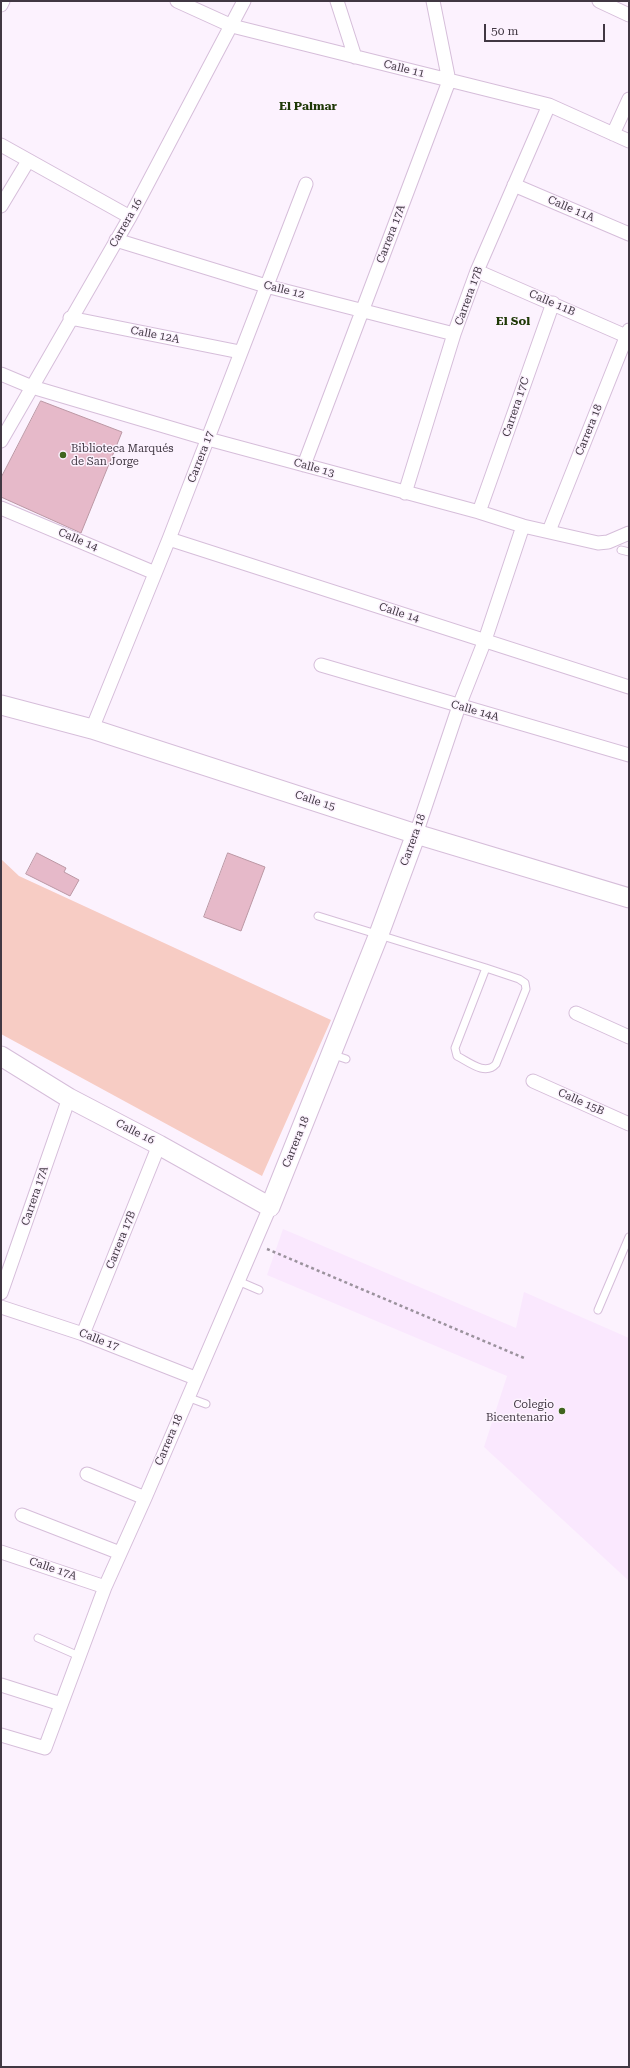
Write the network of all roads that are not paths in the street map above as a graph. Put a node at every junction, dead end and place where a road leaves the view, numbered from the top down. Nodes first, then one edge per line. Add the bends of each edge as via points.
1 (3, 1) edge
2 (177, 1) edge
3 (244, 1) edge
4 (337, 1) edge
5 (433, 1) edge
6 (599, 1) edge
7 (1, 5) edge
8 (629, 15) edge
9 (232, 26) junction
10 (355, 57) junction
11 (450, 80) junction
12 (629, 99) edge
13 (550, 105) junction
14 (613, 134) junction
15 (629, 141) edge
16 (1, 145) edge
17 (28, 161) junction
18 (306, 184) dead end
19 (514, 185) junction
20 (1, 206) edge
21 (130, 217) junction
22 (629, 234) edge
23 (116, 240) junction
24 (477, 271) junction
25 (266, 286) junction
26 (553, 303) junction
27 (362, 310) junction
28 (70, 318) junction
29 (628, 333) edge
30 (454, 334) junction
31 (240, 352) junction
32 (1, 374) edge
33 (32, 387) junction
34 (208, 438) junction
35 (1, 441) edge
36 (304, 465) junction
37 (405, 493) junction
38 (1, 508) edge
39 (479, 512) junction
40 (523, 526) junction
41 (549, 531) junction
42 (629, 533) edge
43 (169, 539) junction
44 (621, 550) dead end
45 (629, 552) edge
46 (155, 572) junction
47 (486, 640) junction
48 (321, 665) dead end
49 (629, 687) edge
50 (1, 705) edge
51 (459, 706) junction
52 (92, 729) junction
53 (629, 755) edge
54 (416, 834) junction
55 (629, 897) edge
56 (318, 916) dead end
57 (379, 934) junction
58 (486, 968) junction
59 (576, 1013) dead end
60 (629, 1037) edge
61 (1, 1056) edge
62 (533, 1081) dead end
63 (69, 1098) junction
64 (629, 1124) edge
65 (159, 1145) junction
66 (270, 1207) junction
67 (629, 1237) edge
68 (238, 1281) junction
69 (259, 1290) dead end
70 (1, 1293) edge
71 (1, 1307) edge
72 (598, 1310) dead end
73 (83, 1334) junction
74 (195, 1378) junction
75 (187, 1397) junction
76 (206, 1404) dead end
77 (87, 1474) dead end
78 (145, 1498) junction
79 (22, 1515) dead end
80 (1, 1552) edge
81 (120, 1553) junction
82 (105, 1587) junction
83 (38, 1638) dead end
84 (79, 1656) junction
85 (1, 1685) edge
86 (61, 1704) junction
87 (1, 1735) edge

1 - 7 street
2 - 9 street, Calle 11
3 - 9 street, Carrera 16
4 - 10 street
5 - 11 street
6 - 8 street
9 - 10 street, Calle 11
9 - 21 street, Carrera 16
10 - 11 street, Calle 11
11 - 13 street, Calle 11
11 - 27 street, Carrera 17A
12 - 14 street
13 - 14 street, Calle 11
13 - 19 street, Carrera 17B
14 - 15 street, Calle 11
16 - 17 street
17 - 20 street
17 - 21 street
18 - 25 street, Carrera 17
19 - 22 street, Calle 11A
19 - 24 street, Carrera 17B
21 - 23 street, Carrera 16
23 - 25 street, Calle 12
23 - 28 street, Carrera 16
24 - 26 street, Calle 11B
24 - 30 street, Carrera 17B
25 - 27 street, Calle 12
25 - 31 street, Carrera 17
26 - 29 street, Calle 11B
26 - 39 street, Carrera 17C
27 - 30 street, Calle 12
27 - 36 street, Carrera 17A
28 - 31 street, Calle 12A
28 - 33 street, Carrera 16
29 - 41 street, Carrera 18
30 - 37 street, Carrera 17B
31 - 34 street, Carrera 17
32 - 33 street, Calle 13
33 - 34 street, Calle 13
33 - 35 street, Carrera 16
34 - 36 street, Calle 13
34 - 43 street, Carrera 17
36 - 37 street, Calle 13
37 - 39 street, Calle 13
38 - 46 street, Calle 14
39 - 40 street, Calle 13
40 - 41 street, Calle 13
40 - 47 street, Carrera 18
41 - 42 street, Calle 13 via 598,543 608,542
43 - 46 street, Carrera 17
43 - 47 street, Calle 14
44 - 45 lane
46 - 52 street, Carrera 17
47 - 49 street, Calle 14
47 - 51 street, Carrera 18
48 - 51 street, Calle 14A
50 - 52 street, Calle 15
51 - 53 street, Calle 14A
51 - 54 street, Carrera 18
52 - 54 street, Calle 15
54 - 55 street, Calle 15
54 - 57 street, Carrera 18
56 - 57 lane
57 - 58 lane
57 - 66 street, Carrera 18 via 338,1056
58 - 58 lane via 455,1048 457,1056 485,1070 492,1069 496,1064 526,989 525,984 519,979
59 - 60 street
61 - 63 street, Calle 16
62 - 64 street, Calle 15B
63 - 65 street, Calle 16
63 - 70 street, Carrera 17A
65 - 66 street, Calle 16
65 - 73 street, Carrera 17B
66 - 68 street, Carrera 18
67 - 72 lane
68 - 69 lane
68 - 74 street, Carrera 18
71 - 73 street, Calle 17
73 - 74 street, Calle 17
74 - 75 street, Carrera 18
75 - 76 lane
75 - 78 street, Carrera 18
77 - 78 street
78 - 81 street, Carrera 18
79 - 81 street
80 - 82 street, Calle 17A
81 - 82 street, Carrera 18
82 - 84 street, Carrera 18
83 - 84 lane
84 - 86 street, Carrera 18
85 - 86 street
86 - 87 street, Carrera 18 via 45,1748

